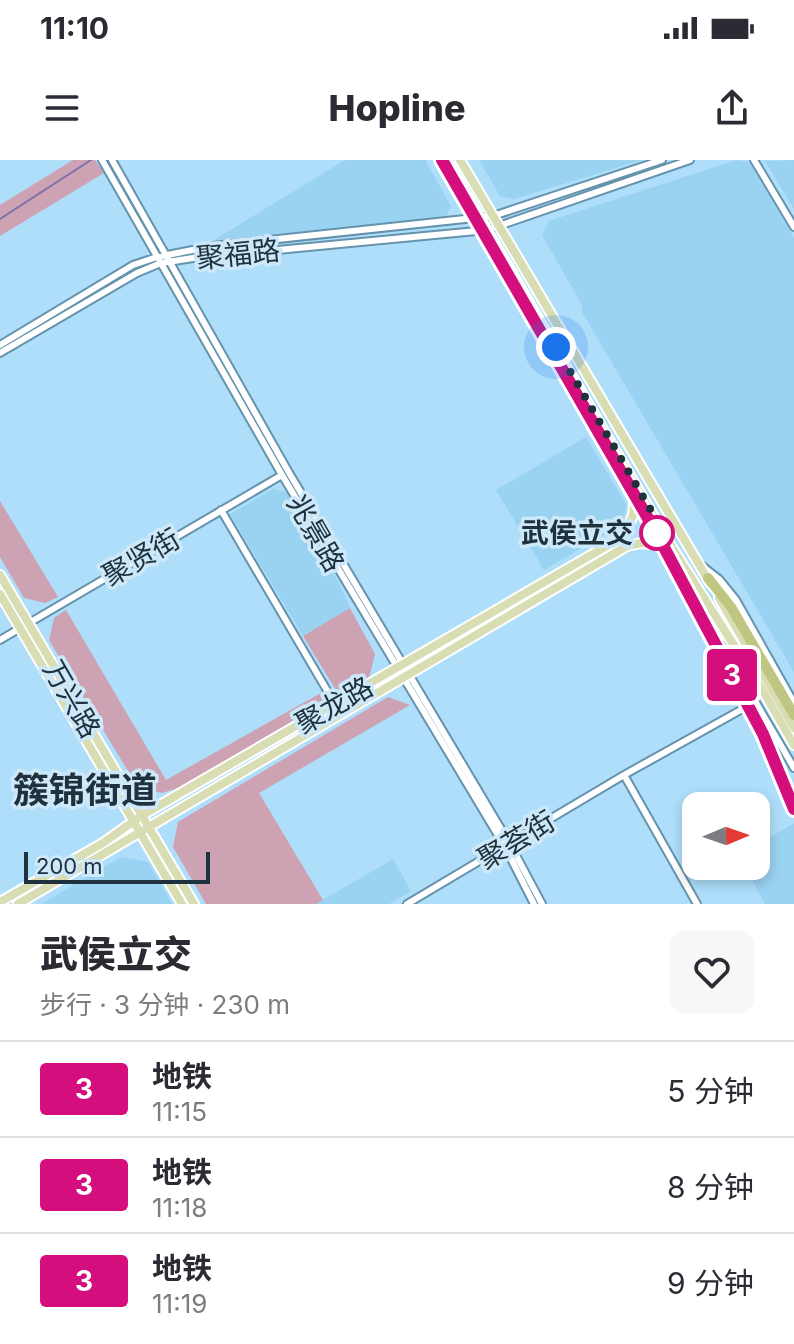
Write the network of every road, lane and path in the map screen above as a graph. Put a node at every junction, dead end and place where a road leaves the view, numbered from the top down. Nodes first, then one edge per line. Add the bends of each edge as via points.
1 (102, 160) edge
2 (112, 160) edge
3 (446, 160) edge
4 (460, 160) edge
5 (662, 160) edge
6 (690, 160) edge
7 (754, 160) edge
8 (493, 216) junction
9 (481, 219) junction
10 (499, 227) junction
11 (794, 227) edge
12 (487, 230) junction
13 (163, 259) junction
14 (534, 285) junction
15 (524, 292) junction
16 (0, 345) edge
17 (0, 353) edge
18 (282, 475) junction
19 (636, 485) junction
20 (221, 510) junction
21 (671, 546) junction
22 (700, 565) junction
23 (0, 575) edge
24 (708, 578) joint
25 (698, 588) junction
26 (0, 594) edge
27 (24, 626) junction
28 (0, 640) edge
29 (400, 666) junction
30 (405, 675) junction
31 (770, 687) junction
32 (793, 698) edge
33 (755, 702) junction
34 (335, 704) junction
35 (794, 715) edge
36 (794, 728) edge
37 (794, 745) edge
38 (794, 768) edge
39 (624, 775) junction
40 (140, 824) junction
41 (507, 845) junction
42 (0, 902) edge
43 (18, 904) edge
44 (182, 904) edge
45 (194, 904) edge
46 (407, 904) edge
47 (534, 904) edge
48 (542, 904) edge
49 (697, 904) edge

1 - 13 street, 兆景路
2 - 13 street, 兆景路
3 - 9 main road
4 - 8 main road
5 - 8 street
6 - 10 street, 聚福路
7 - 11 street
8 - 9 street
8 - 10 main road
9 - 12 main road
9 - 13 street via 213,246
10 - 12 street, 聚福路
10 - 14 main road
12 - 13 street, 聚福路
12 - 15 main road
13 - 16 street via 133,265
13 - 17 street, 聚福路
13 - 18 street, 兆景路
13 - 29 street, 兆景路
14 - 15 main road
14 - 22 main road
15 - 19 main road
18 - 20 street, 聚贤街
18 - 29 street, 兆景路
19 - 21 main road
19 - 29 main road, 聚龙路 via 624,536
20 - 27 street, 聚贤街
20 - 34 street
21 - 25 main road
21 - 30 main road, 聚龙路 via 627,546
22 - 24 main road
22 - 32 street via 736,600
23 - 27 main road, 万兴路
24 - 31 highway via 731,607
25 - 31 main road
25 - 33 street via 713,629
26 - 27 main road
27 - 28 street, 聚贤街
27 - 40 main road, 万兴路
29 - 30 street, 兆景路
29 - 34 main road, 聚龙路
30 - 40 main road, 聚龙路
30 - 41 street, 兆景路
31 - 35 highway
31 - 36 main road
31 - 37 main road
33 - 38 street
33 - 39 street, 聚荟街
34 - 40 main road, 聚龙路
39 - 41 street, 聚荟街
39 - 49 street
40 - 42 main road, 聚龙路
40 - 43 main road, 聚龙路
40 - 44 main road
40 - 45 main road, 万兴路
41 - 46 street, 聚荟街
41 - 47 street, 兆景路
41 - 48 street, 兆景路

